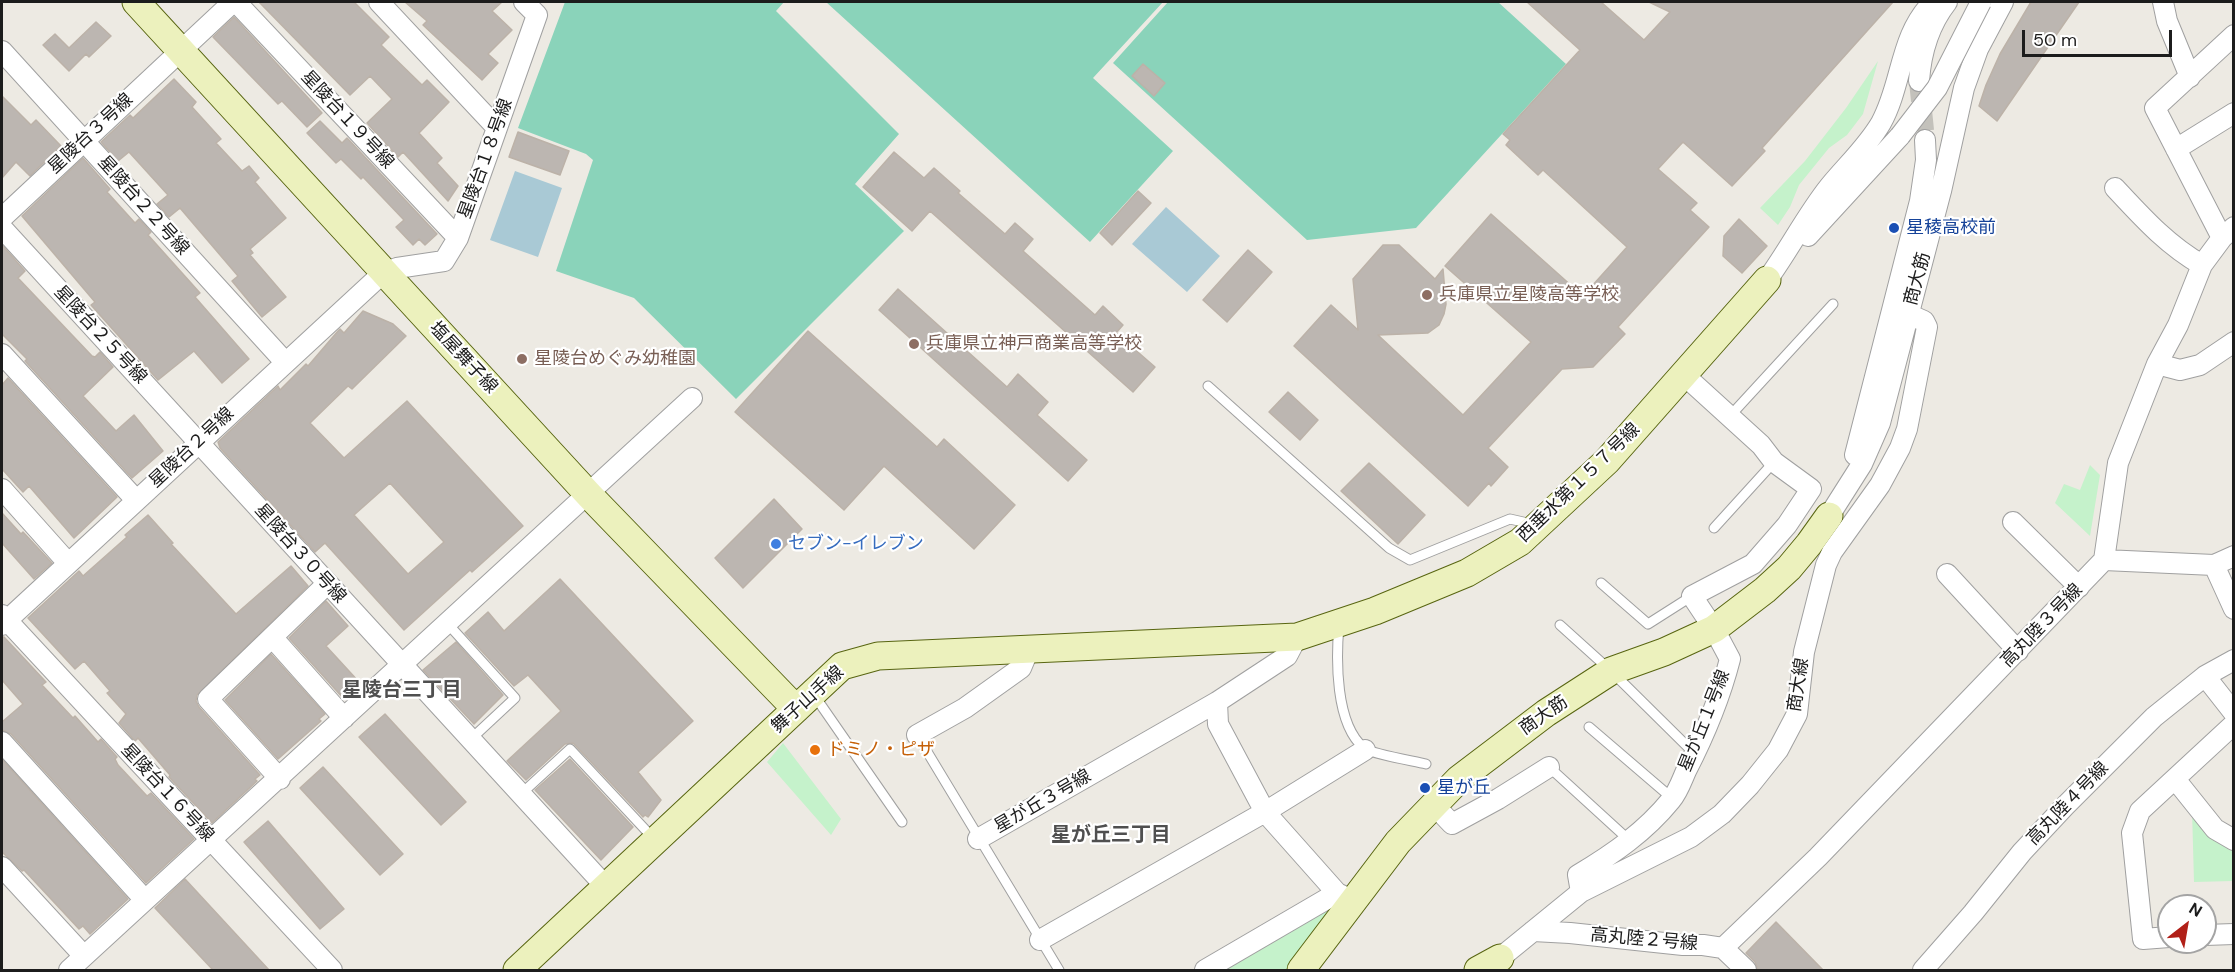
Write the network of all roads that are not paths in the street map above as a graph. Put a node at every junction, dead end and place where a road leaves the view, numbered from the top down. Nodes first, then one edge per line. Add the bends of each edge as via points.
1 (136, 2) edge
2 (234, 2) edge
3 (379, 2) edge
4 (1933, 2) edge
5 (1947, 2) edge
6 (1981, 2) edge
7 (2003, 2) edge
8 (2163, 2) edge
9 (534, 6) edge
10 (2234, 35) edge
11 (2, 51) edge
12 (180, 51) junction
13 (2190, 77) junction
14 (1919, 81) tunnel mouth
15 (2234, 113) edge
16 (497, 128) junction
17 (1925, 140) tunnel mouth
18 (83, 141) junction
19 (2176, 149) junction
20 (2115, 188) dead end
21 (2, 218) edge
22 (2, 228) edge
23 (2228, 233) edge
24 (458, 238) junction
25 (2202, 265) junction
26 (383, 273) junction
27 (1767, 280) junction
28 (1833, 304) dead end
29 (1908, 314) junction
30 (2234, 342) edge
31 (2, 354) edge
32 (285, 362) junction
33 (2157, 364) junction
34 (1684, 375) junction
35 (1208, 386) dead end
36 (692, 398) dead end
37 (1730, 416) junction
38 (199, 442) junction
39 (1774, 462) junction
40 (2, 489) edge
41 (589, 495) junction
42 (136, 500) junction
43 (1829, 516) junction
44 (2013, 522) dead end
45 (1538, 525) junction
46 (1714, 528) dead end
47 (2234, 556) edge
48 (2104, 560) junction
49 (68, 563) junction
50 (2214, 565) junction
51 (1947, 574) dead end
52 (1601, 583) dead end
53 (327, 584) junction
54 (2079, 587) junction
55 (1692, 596) junction
56 (2234, 609) edge
57 (3, 620) edge
58 (447, 623) junction
59 (1340, 623) junction
60 (1560, 625) dead end
61 (1714, 628) junction
62 (272, 637) junction
63 (1297, 637) junction
64 (1029, 649) junction
65 (2018, 651) junction
66 (2234, 660) edge
67 (402, 666) junction
68 (1611, 671) junction
69 (2205, 676) junction
70 (804, 701) junction
71 (1217, 702) junction
72 (2234, 713) edge
73 (344, 718) junction
74 (2234, 724) edge
75 (1589, 727) dead end
76 (917, 735) joint
77 (471, 739) junction
78 (2, 742) edge
79 (1365, 750) junction
80 (1695, 754) junction
81 (1426, 764) dead end
82 (1549, 767) joint
83 (280, 779) junction
84 (2175, 779) junction
85 (521, 794) junction
86 (1672, 799) junction
87 (1433, 804) junction
88 (1265, 812) junction
89 (902, 822) dead end
90 (978, 839) junction
91 (2234, 840) edge
92 (211, 841) junction
93 (656, 841) junction
94 (1630, 841) junction
95 (2, 867) edge
96 (607, 888) junction
97 (1581, 892) junction
98 (1345, 896) junction
99 (145, 900) junction
100 (1533, 931) junction
101 (2234, 934) edge
102 (2217, 935) edge
103 (2157, 938) edge
104 (1040, 940) junction
105 (1724, 948) junction
106 (84, 956) junction
107 (1489, 964) edge
108 (69, 970) edge
109 (332, 970) edge
110 (517, 970) edge
111 (1059, 970) edge
112 (1206, 970) edge
113 (1301, 970) edge
114 (1746, 970) edge
115 (1923, 970) edge

1 - 12 street, 塩屋舞子線
2 - 12 street, 星陵台３号線
2 - 24 street, 星陵台１９号線
3 - 16 street
4 - 27 street, 西垂水第１５７号線 via 1908,38 1880,124 1828,188
5 - 14 street via 1925,44
6 - 27 street, bridge via 1937,88 1900,136
7 - 29 street, 商大筋 via 1978,49 1964,88
8 - 13 street
9 - 16 street, 星陵台１８号線
10 - 13 street
11 - 18 street, 星陵台２２号線
12 - 18 street, 星陵台３号線
12 - 26 street, 塩屋舞子線
13 - 19 street via 2155,108
15 - 19 street
16 - 24 street, 星陵台１８号線
17 - 43 street, 商大筋 via 1920,201 1868,409 1854,460
18 - 21 street, 星陵台３号線
18 - 32 street, 星陵台２２号線
19 - 23 street
20 - 25 street via 2150,226
22 - 38 street, 星陵台２５号線
23 - 25 street
24 - 26 street, 星陵台１８号線 via 444,261
25 - 33 street
26 - 32 street, 星陵台２号線
26 - 41 street, 塩屋舞子線
27 - 34 street, 西垂水第１５７号線
28 - 37 lane
29 - 43 street, 商大筋 via 1886,405 1872,444
29 - 97 street, 商大線 via 1924,321 1927,327 1907,429 1880,485 1826,565 1804,652 1797,714 1778,750 1722,814 1691,837
30 - 33 street via 2200,365 2180,370
31 - 42 street
32 - 38 street, 星陵台２号線
33 - 48 street via 2118,463
34 - 37 street
34 - 45 street, 西垂水第１５７号線 via 1607,461
35 - 45 lane via 1389,548 1410,560 1510,519
36 - 41 street
37 - 39 street
38 - 42 street, 星陵台２号線
38 - 53 street, 星陵台３０号線
39 - 46 lane
39 - 55 street via 1810,489 1787,525 1753,564
40 - 49 street
41 - 58 street
41 - 70 street, 塩屋舞子線
42 - 49 street, 星陵台２号線
43 - 61 street, 商大筋 via 1789,568
44 - 54 street
45 - 59 street, 西垂水第１５７号線 via 1520,542 1467,573
47 - 50 street
48 - 50 street
48 - 54 street, 高丸陸３号線
49 - 57 street, 星陵台２号線
50 - 56 street
51 - 65 street
52 - 55 lane via 1648,624
53 - 62 street
53 - 67 street, 星陵台３０号線
54 - 65 street, 高丸陸３号線
55 - 61 street, 星が丘１号線
57 - 92 street, 星陵台１６号線
58 - 67 street
58 - 77 lane via 515,698
59 - 63 street, 西垂水第１５７号線
59 - 79 lane via 1337,682 1350,732
60 - 68 lane
61 - 68 street, 商大筋
61 - 80 street, 星が丘１号線 via 1730,659
62 - 73 street
62 - 83 street via 208,699
63 - 64 street, 舞子山手線
63 - 71 street via 1287,656
64 - 70 street, 舞子山手線 via 878,656 842,666
64 - 76 street via 1021,668 966,708
65 - 105 street, 高丸陸３号線
66 - 69 street, 高丸陸４号線
67 - 73 street
67 - 77 street, 星陵台３０号線
68 - 80 lane
68 - 87 street, 商大筋 via 1546,713 1459,779
69 - 72 street
69 - 115 street, 高丸陸４号線 via 2154,717 2066,806
70 - 89 lane
70 - 93 street, 舞子山手線
71 - 88 street via 1218,724
71 - 90 street, 星が丘３号線
73 - 83 street
74 - 84 street
75 - 86 lane
76 - 90 lane
77 - 85 street, 星陵台３０号線
78 - 99 street
79 - 81 lane
79 - 88 street
80 - 86 street, 星が丘１号線
82 - 87 street via 1452,824
82 - 94 lane
83 - 92 street
84 - 91 street via 2215,829
84 - 103 street via 2140,812 2132,833 2143,939
85 - 93 lane via 570,749
85 - 96 street, 星陵台３０号線
86 - 94 street, 星が丘１号線
87 - 98 street, 商大筋
88 - 98 street
88 - 104 street
90 - 104 lane, 星が丘３号線
92 - 99 street
92 - 109 street, 星陵台１６号線
93 - 96 street, 舞子山手線
94 - 97 street, 星が丘１号線 via 1578,875
95 - 106 street
96 - 110 street, 舞子山手線
97 - 100 street, 商大線
98 - 112 street
98 - 113 street, 商大筋
99 - 106 street
100 - 105 street, 高丸陸２号線
100 - 107 street, 商大線
101 - 102 street
104 - 111 lane, 星が丘３号線
105 - 114 street, 高丸陸２号線
106 - 108 street

